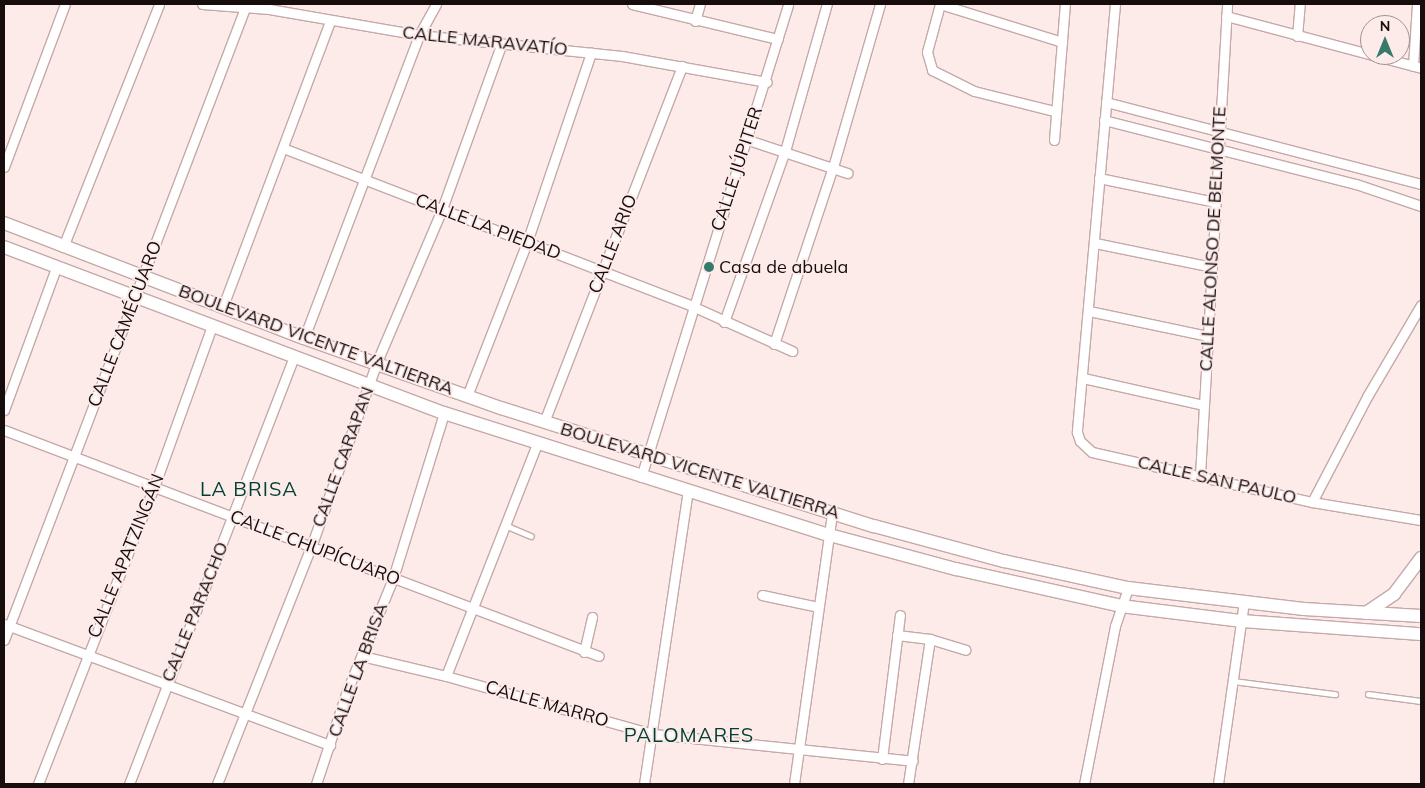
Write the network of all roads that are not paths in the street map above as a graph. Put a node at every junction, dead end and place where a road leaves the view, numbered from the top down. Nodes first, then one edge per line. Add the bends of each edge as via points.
1 (65, 4) edge
2 (159, 4) edge
3 (202, 4) edge
4 (436, 4) edge
5 (632, 4) edge
6 (700, 4) edge
7 (788, 4) edge
8 (828, 4) edge
9 (880, 4) edge
10 (940, 4) edge
11 (1065, 4) edge
12 (1115, 4) edge
13 (1227, 4) edge
14 (1300, 4) edge
15 (1417, 4) edge
16 (270, 7) edge
17 (245, 8) junction
18 (1226, 16) junction
19 (330, 21) junction
20 (695, 21) junction
21 (418, 35) junction
22 (1297, 36) junction
23 (778, 39) junction
24 (1062, 42) junction
25 (501, 45) junction
26 (591, 53) junction
27 (682, 66) junction
28 (1417, 67) edge
29 (767, 82) junction
30 (1106, 102) junction
31 (1054, 111) junction
32 (1104, 120) junction
33 (1220, 130) junction
34 (746, 139) junction
35 (1054, 140) dead end
36 (283, 148) junction
37 (1219, 149) junction
38 (785, 151) junction
39 (4, 167) edge
40 (833, 167) junction
41 (847, 173) dead end
42 (363, 177) junction
43 (1100, 178) junction
44 (1421, 184) edge
45 (1215, 202) junction
46 (1421, 206) edge
47 (442, 209) junction
48 (4, 223) edge
49 (527, 242) junction
50 (1095, 243) junction
51 (64, 246) junction
52 (4, 248) edge
53 (1212, 267) junction
54 (56, 268) junction
55 (602, 271) junction
56 (142, 277) junction
57 (134, 297) junction
58 (1421, 305) edge
59 (223, 306) junction
60 (692, 306) junction
61 (1090, 311) junction
62 (724, 322) junction
63 (212, 326) junction
64 (1208, 336) junction
65 (304, 338) junction
66 (774, 344) junction
67 (792, 351) dead end
68 (294, 356) junction
69 (376, 364) junction
70 (1083, 378) junction
71 (369, 386) junction
72 (467, 396) junction
73 (1204, 405) junction
74 (4, 410) edge
75 (444, 413) junction
76 (544, 422) junction
77 (4, 430) edge
78 (537, 444) junction
79 (649, 455) junction
80 (75, 457) junction
81 (1200, 475) junction
82 (641, 477) junction
83 (154, 487) junction
84 (688, 491) junction
85 (1312, 502) junction
86 (832, 512) junction
87 (234, 517) junction
88 (1421, 520) edge
89 (503, 525) junction
90 (826, 534) junction
91 (530, 536) dead end
92 (311, 547) junction
93 (1421, 558) edge
94 (392, 578) junction
95 (1128, 588) junction
96 (762, 595) dead end
97 (1244, 602) junction
98 (818, 606) junction
99 (1121, 606) junction
100 (472, 607) junction
101 (1366, 613) junction
102 (900, 615) dead end
103 (1421, 616) edge
104 (592, 617) dead end
105 (1242, 621) junction
106 (6, 625) edge
107 (1421, 634) edge
108 (897, 635) junction
109 (4, 640) edge
110 (930, 640) junction
111 (965, 650) dead end
112 (584, 652) junction
113 (87, 654) junction
114 (362, 656) junction
115 (599, 656) dead end
116 (446, 676) junction
117 (1233, 681) junction
118 (165, 686) junction
119 (1335, 694) dead end
120 (1368, 694) dead end
121 (1421, 701) edge
122 (243, 715) junction
123 (653, 734) junction
124 (330, 745) junction
125 (799, 749) junction
126 (882, 759) junction
127 (913, 762) junction
128 (38, 784) edge
129 (129, 784) edge
130 (217, 784) edge
131 (316, 784) edge
132 (644, 784) edge
133 (794, 784) edge
134 (908, 784) edge
135 (1084, 784) edge
136 (1218, 784) edge

1 - 39 street
2 - 51 street
3 - 17 street, CALLE MARAVATÍO
4 - 21 street
5 - 20 street
6 - 20 street
7 - 23 street, CALLE JÚPITER
8 - 38 street
9 - 40 street
10 - 24 street
10 - 31 street via 927,59 932,70 947,80 984,94
11 - 24 street
12 - 30 street
13 - 18 street, CALLE ALONSO DE BELMONTE
14 - 22 street
15 - 28 street
16 - 17 street, CALLE MARAVATÍO
16 - 19 street, CALLE MARAVATÍO
17 - 56 street, CALLE CAMÉCUARO
18 - 22 street
18 - 33 street, CALLE ALONSO DE BELMONTE
19 - 21 street, CALLE MARAVATÍO
19 - 36 street
20 - 23 street
21 - 25 street, CALLE MARAVATÍO
21 - 42 street
22 - 28 street
23 - 29 street, CALLE JÚPITER
24 - 31 street
25 - 26 street, CALLE MARAVATÍO
25 - 47 street, CALLE CARAPAN
26 - 27 street, CALLE MARAVATÍO
26 - 49 street
27 - 29 street, CALLE MARAVATÍO
27 - 55 street, CALLE ARIO
29 - 34 street, CALLE JÚPITER
30 - 32 street
30 - 33 street
31 - 35 street
32 - 37 street
32 - 43 street
33 - 37 street, CALLE ALONSO DE BELMONTE
33 - 44 street
34 - 38 street
34 - 60 street, CALLE JÚPITER
36 - 42 street, CALLE LA PIEDAD
36 - 59 street
37 - 45 street, CALLE ALONSO DE BELMONTE
37 - 46 street via 1356,184
38 - 40 street
38 - 62 street
40 - 41 street
40 - 66 street
42 - 47 street, CALLE LA PIEDAD
42 - 65 street
43 - 45 street
43 - 50 street
45 - 53 street, CALLE ALONSO DE BELMONTE
47 - 49 street, CALLE LA PIEDAD
47 - 69 street, CALLE CARAPAN
48 - 51 main road, BOULEVARD VICENTE VALTIERRA
49 - 55 street, CALLE LA PIEDAD
49 - 72 street
50 - 53 street
50 - 61 street
51 - 56 main road, BOULEVARD VICENTE VALTIERRA
52 - 54 main road, BOULEVARD VICENTE VALTIERRA
53 - 64 street, CALLE ALONSO DE BELMONTE
54 - 57 main road, BOULEVARD VICENTE VALTIERRA
54 - 74 street
55 - 60 street, CALLE LA PIEDAD
55 - 76 street, CALLE ARIO
56 - 57 street, CALLE CAMÉCUARO
56 - 59 main road, BOULEVARD VICENTE VALTIERRA
57 - 63 main road, BOULEVARD VICENTE VALTIERRA
57 - 80 street, CALLE CAMÉCUARO
58 - 85 street via 1368,395
59 - 65 main road, BOULEVARD VICENTE VALTIERRA
60 - 62 street, CALLE LA PIEDAD
60 - 79 street, CALLE JÚPITER
61 - 64 street
61 - 70 street
62 - 66 street, CALLE LA PIEDAD
63 - 68 main road, BOULEVARD VICENTE VALTIERRA
63 - 83 street, CALLE APATZINGÁN
64 - 73 street, CALLE ALONSO DE BELMONTE
65 - 69 main road, BOULEVARD VICENTE VALTIERRA
66 - 67 street, CALLE LA PIEDAD
68 - 71 main road, BOULEVARD VICENTE VALTIERRA
68 - 87 street, CALLE PARACHO
69 - 71 street, CALLE CARAPAN
69 - 72 main road, BOULEVARD VICENTE VALTIERRA
70 - 73 street
70 - 81 street, CALLE SAN PAULO via 1077,432 1083,447
71 - 75 main road, BOULEVARD VICENTE VALTIERRA
71 - 92 street, CALLE CARAPAN
72 - 76 main road, BOULEVARD VICENTE VALTIERRA
73 - 81 street, CALLE ALONSO DE BELMONTE
75 - 78 main road, BOULEVARD VICENTE VALTIERRA
75 - 94 street, CALLE LA BRISA
76 - 79 main road, BOULEVARD VICENTE VALTIERRA
77 - 80 street, CALLE CHUPÍCUARO
78 - 82 main road, BOULEVARD VICENTE VALTIERRA
78 - 89 street
79 - 82 street, CALLE JÚPITER
79 - 86 main road, BOULEVARD VICENTE VALTIERRA
80 - 83 street, CALLE CHUPÍCUARO
80 - 106 street, CALLE CAMÉCUARO
81 - 85 street, CALLE SAN PAULO
82 - 84 main road, BOULEVARD VICENTE VALTIERRA
83 - 87 street, CALLE CHUPÍCUARO
83 - 113 street, CALLE APATZINGÁN
84 - 90 main road, BOULEVARD VICENTE VALTIERRA
84 - 123 street
85 - 88 street, CALLE SAN PAULO
86 - 90 street
86 - 95 main road, BOULEVARD VICENTE VALTIERRA via 1004,561
87 - 92 street, CALLE CHUPÍCUARO
87 - 118 street, CALLE PARACHO
89 - 91 lane
89 - 100 street
90 - 98 street
90 - 99 main road, BOULEVARD VICENTE VALTIERRA via 956,569
92 - 94 street, CALLE CHUPÍCUARO
92 - 122 street, CALLE CARAPAN
93 - 101 main road via 1394,594
94 - 100 street, CALLE CHUPÍCUARO
94 - 114 street, CALLE LA BRISA
95 - 97 main road, BOULEVARD VICENTE VALTIERRA
95 - 99 street
96 - 98 street
97 - 101 main road, BOULEVARD VICENTE VALTIERRA
97 - 105 street
98 - 125 street
99 - 105 main road, BOULEVARD VICENTE VALTIERRA
99 - 135 street
100 - 112 street, CALLE CHUPÍCUARO
100 - 116 street
101 - 103 main road, BOULEVARD VICENTE VALTIERRA
102 - 108 street
104 - 112 street
105 - 107 main road, BOULEVARD VICENTE VALTIERRA
105 - 117 street
106 - 109 street, CALLE CAMÉCUARO
106 - 113 street
108 - 110 street
108 - 126 street
110 - 111 street
110 - 127 street
112 - 115 street, CALLE CHUPÍCUARO
113 - 118 street
113 - 128 street, CALLE APATZINGÁN
114 - 116 street, CALLE MARRO
114 - 124 street, CALLE LA BRISA
116 - 123 street, CALLE MARRO
117 - 119 lane
117 - 136 street
118 - 122 street
118 - 129 street, CALLE PARACHO
120 - 121 lane
122 - 124 street
122 - 130 street, CALLE CARAPAN
123 - 125 street, CALLE MARRO
123 - 132 street
124 - 131 street, CALLE LA BRISA
125 - 126 street, CALLE MARRO
125 - 133 street
126 - 127 street, CALLE MARRO
127 - 134 street

